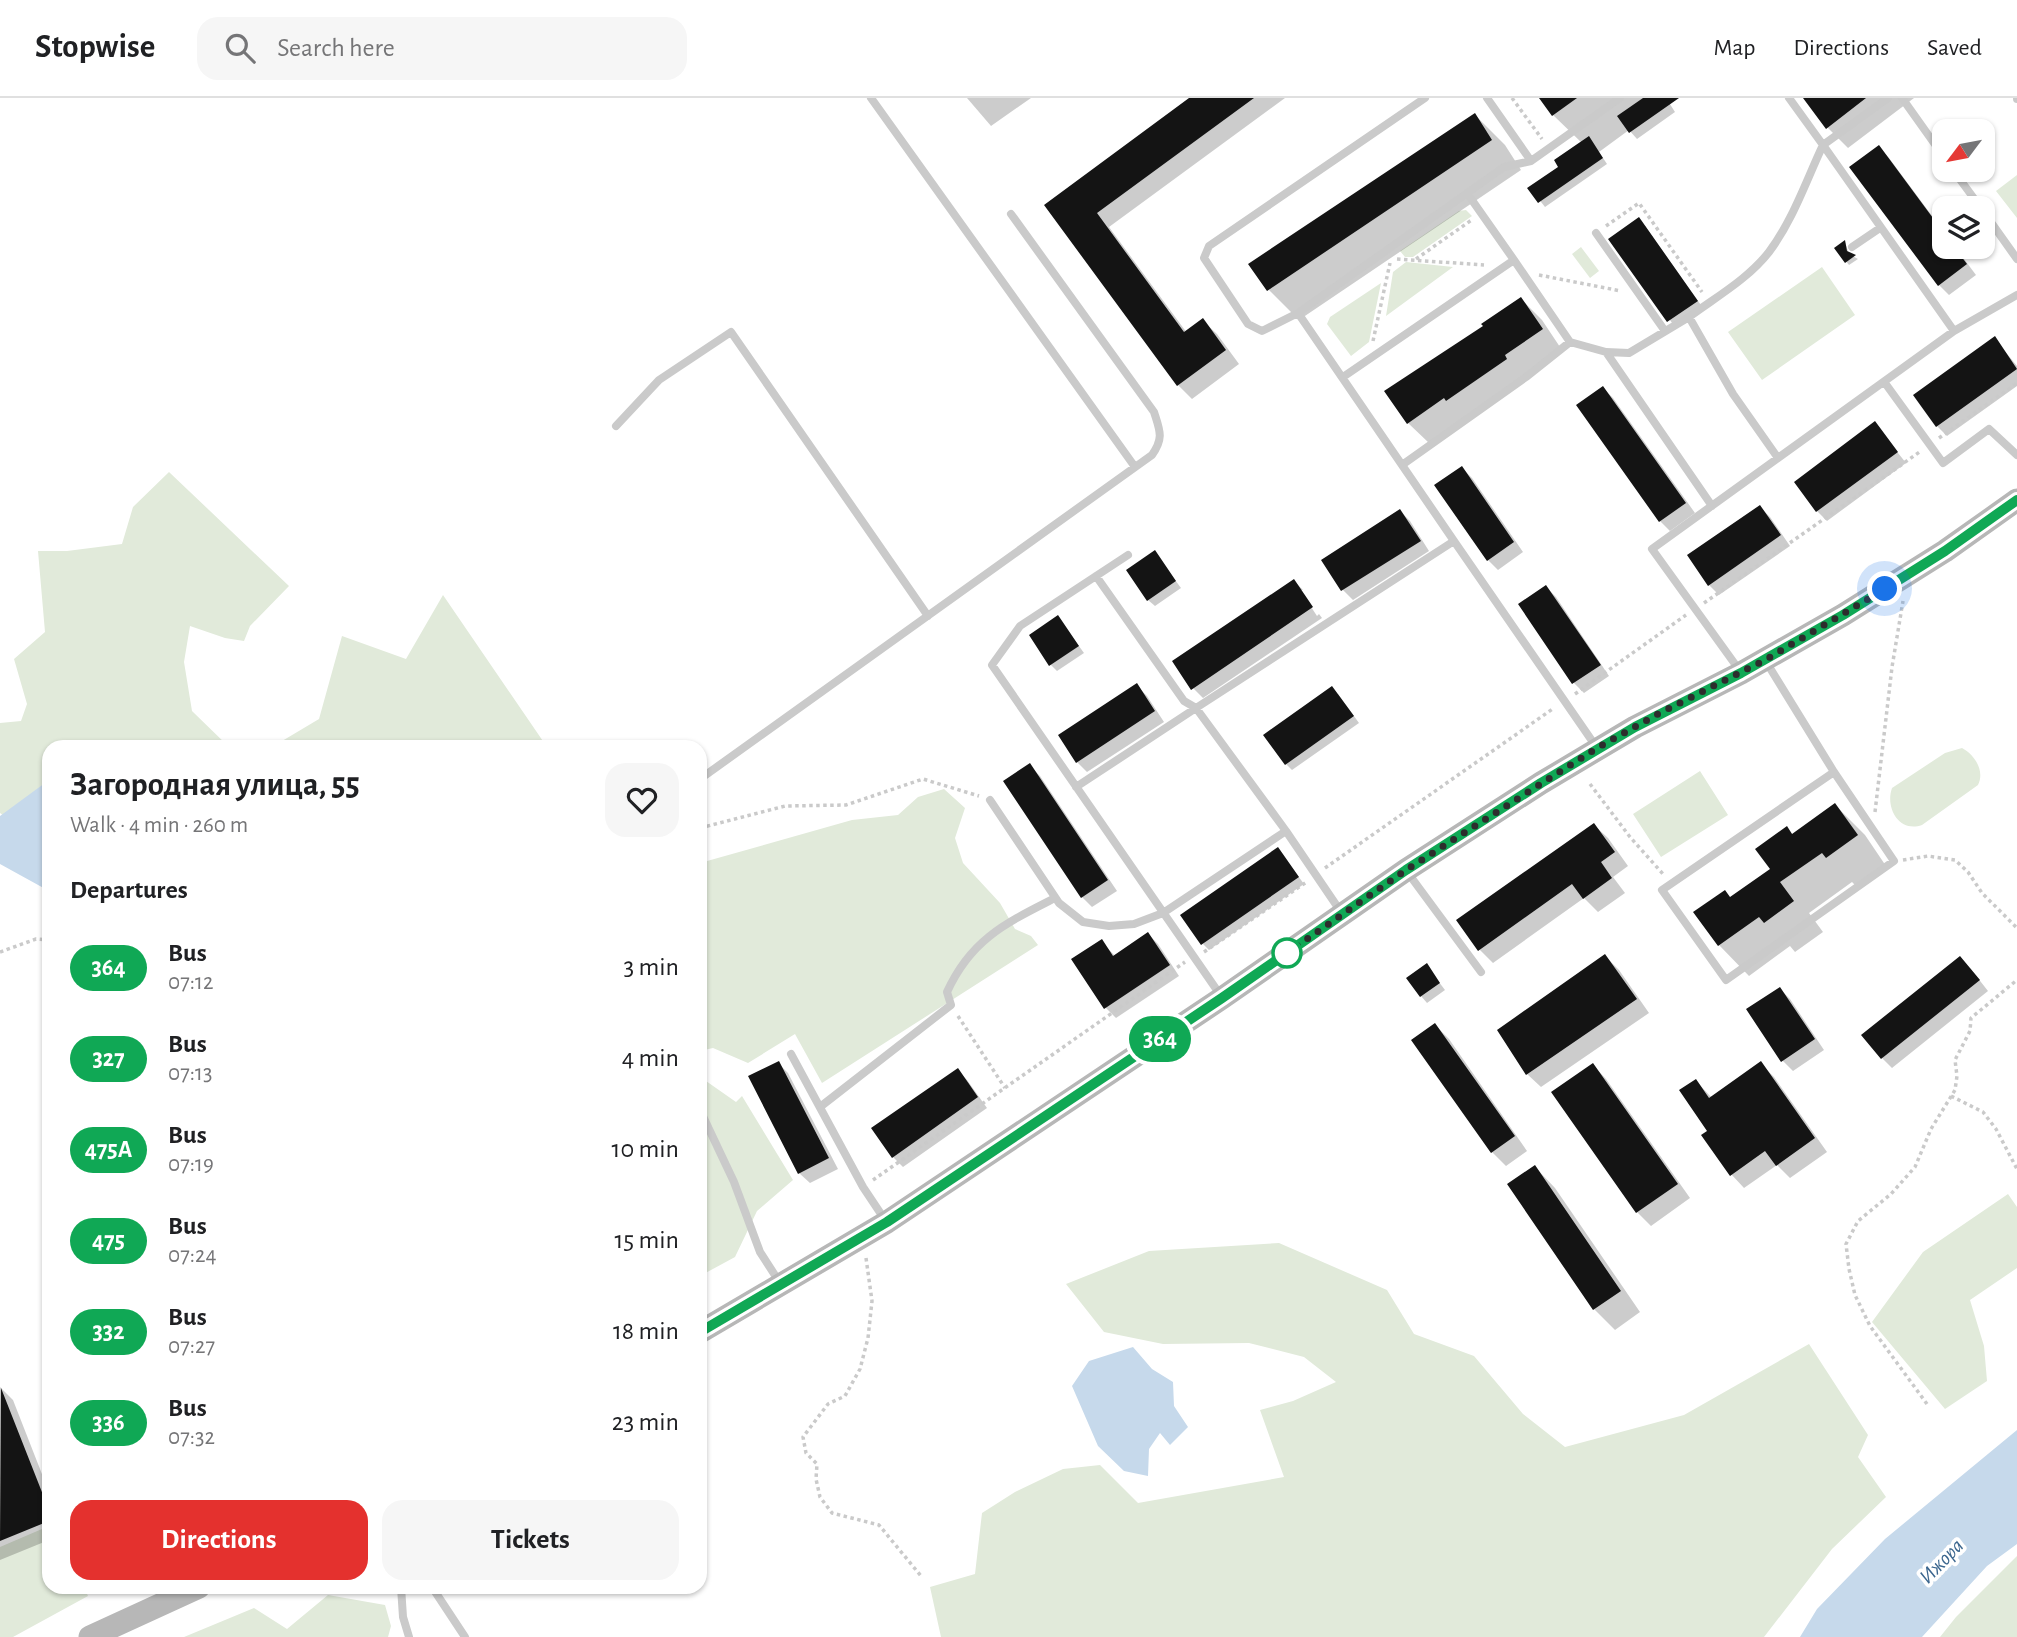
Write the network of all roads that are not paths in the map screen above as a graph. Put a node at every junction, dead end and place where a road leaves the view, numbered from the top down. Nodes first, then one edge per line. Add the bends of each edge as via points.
1 (871, 98) edge
2 (1425, 98) edge
3 (1487, 98) edge
4 (1620, 98) edge
5 (1790, 98) edge
6 (1888, 98) edge
7 (1902, 98) edge
8 (1932, 140) edge
9 (1823, 145) junction
10 (1531, 160) junction
11 (1467, 193) junction
12 (1011, 214) dead end
13 (1880, 228) junction
14 (1995, 228) edge
15 (1596, 233) road end
16 (1852, 247) dead end
17 (2017, 259) edge
18 (1514, 260) junction
19 (2017, 295) edge
20 (1298, 313) junction
21 (1689, 317) junction
22 (1665, 331) junction
23 (1954, 331) junction
24 (1570, 342) junction
25 (1606, 352) junction
26 (1343, 377) junction
27 (1885, 383) junction
28 (616, 426) dead end
29 (2017, 455) edge
30 (1778, 458) junction
31 (1402, 464) junction
32 (1135, 467) junction
33 (2017, 500) edge
34 (1712, 506) junction
35 (1454, 541) junction
36 (1128, 555) dead end
37 (1096, 576) junction
38 (928, 616) junction
39 (1765, 660) junction
40 (1741, 673) junction
41 (1196, 708) junction
42 (1597, 748) junction
43 (1834, 772) junction
44 (707, 774) edge
45 (1076, 787) junction
46 (990, 800) road end
47 (1286, 831) junction
48 (1406, 870) junction
49 (1055, 898) junction
50 (1163, 913) junction
51 (1342, 914) junction
52 (1481, 972) dead end
53 (1222, 998) junction
54 (791, 1054) dead end
55 (820, 1107) junction
56 (707, 1125) edge
57 (887, 1222) junction
58 (782, 1285) junction
59 (707, 1328) edge
60 (184, 1594) edge
61 (401, 1594) edge
62 (437, 1594) edge
63 (90, 1637) edge
64 (408, 1637) edge
65 (466, 1637) edge

1 - 32 lane
2 - 20 lane via 1209,246 1204,258 1248,324 1262,331
3 - 10 lane
4 - 10 lane
5 - 9 lane
6 - 9 lane
7 - 8 lane
9 - 13 lane
9 - 21 lane via 1788,223 1768,254 1736,284
10 - 11 lane via 1504,167
11 - 18 lane
11 - 20 lane
12 - 32 lane via 1154,412 1160,443
13 - 16 lane
13 - 23 lane
14 - 17 lane
15 - 22 lane
18 - 24 lane
18 - 26 lane
19 - 23 lane
20 - 26 lane
21 - 22 lane
21 - 30 lane via 1733,394
22 - 25 lane via 1629,353
23 - 27 lane
24 - 25 lane
24 - 31 lane
25 - 34 lane
26 - 31 lane
27 - 29 lane via 1943,463 1989,429
27 - 30 lane
28 - 38 lane via 659,380 731,332
30 - 34 lane
31 - 35 lane
32 - 38 lane
33 - 39 main road via 1907,575
34 - 40 lane via 1652,549
35 - 41 lane
35 - 42 lane
36 - 37 lane
37 - 41 lane via 1184,701
37 - 45 lane via 1020,626 992,665
38 - 44 lane
39 - 40 main road
39 - 43 lane
40 - 42 main road
41 - 45 lane
41 - 47 lane
42 - 48 main road
43 - 43 lane via 1894,861 1726,980 1662,890
45 - 50 lane
46 - 49 lane
47 - 50 lane
47 - 51 lane
48 - 51 main road
48 - 52 lane
49 - 50 lane via 1083,922 1096,924 1134,924
49 - 55 lane via 996,930 971,951 947,992 951,1005
50 - 53 lane
51 - 53 main road
53 - 57 main road
54 - 55 lane
55 - 57 lane
56 - 58 lane via 760,1252
57 - 58 main road
58 - 59 main road
60 - 63 main road
61 - 64 lane
62 - 65 lane

